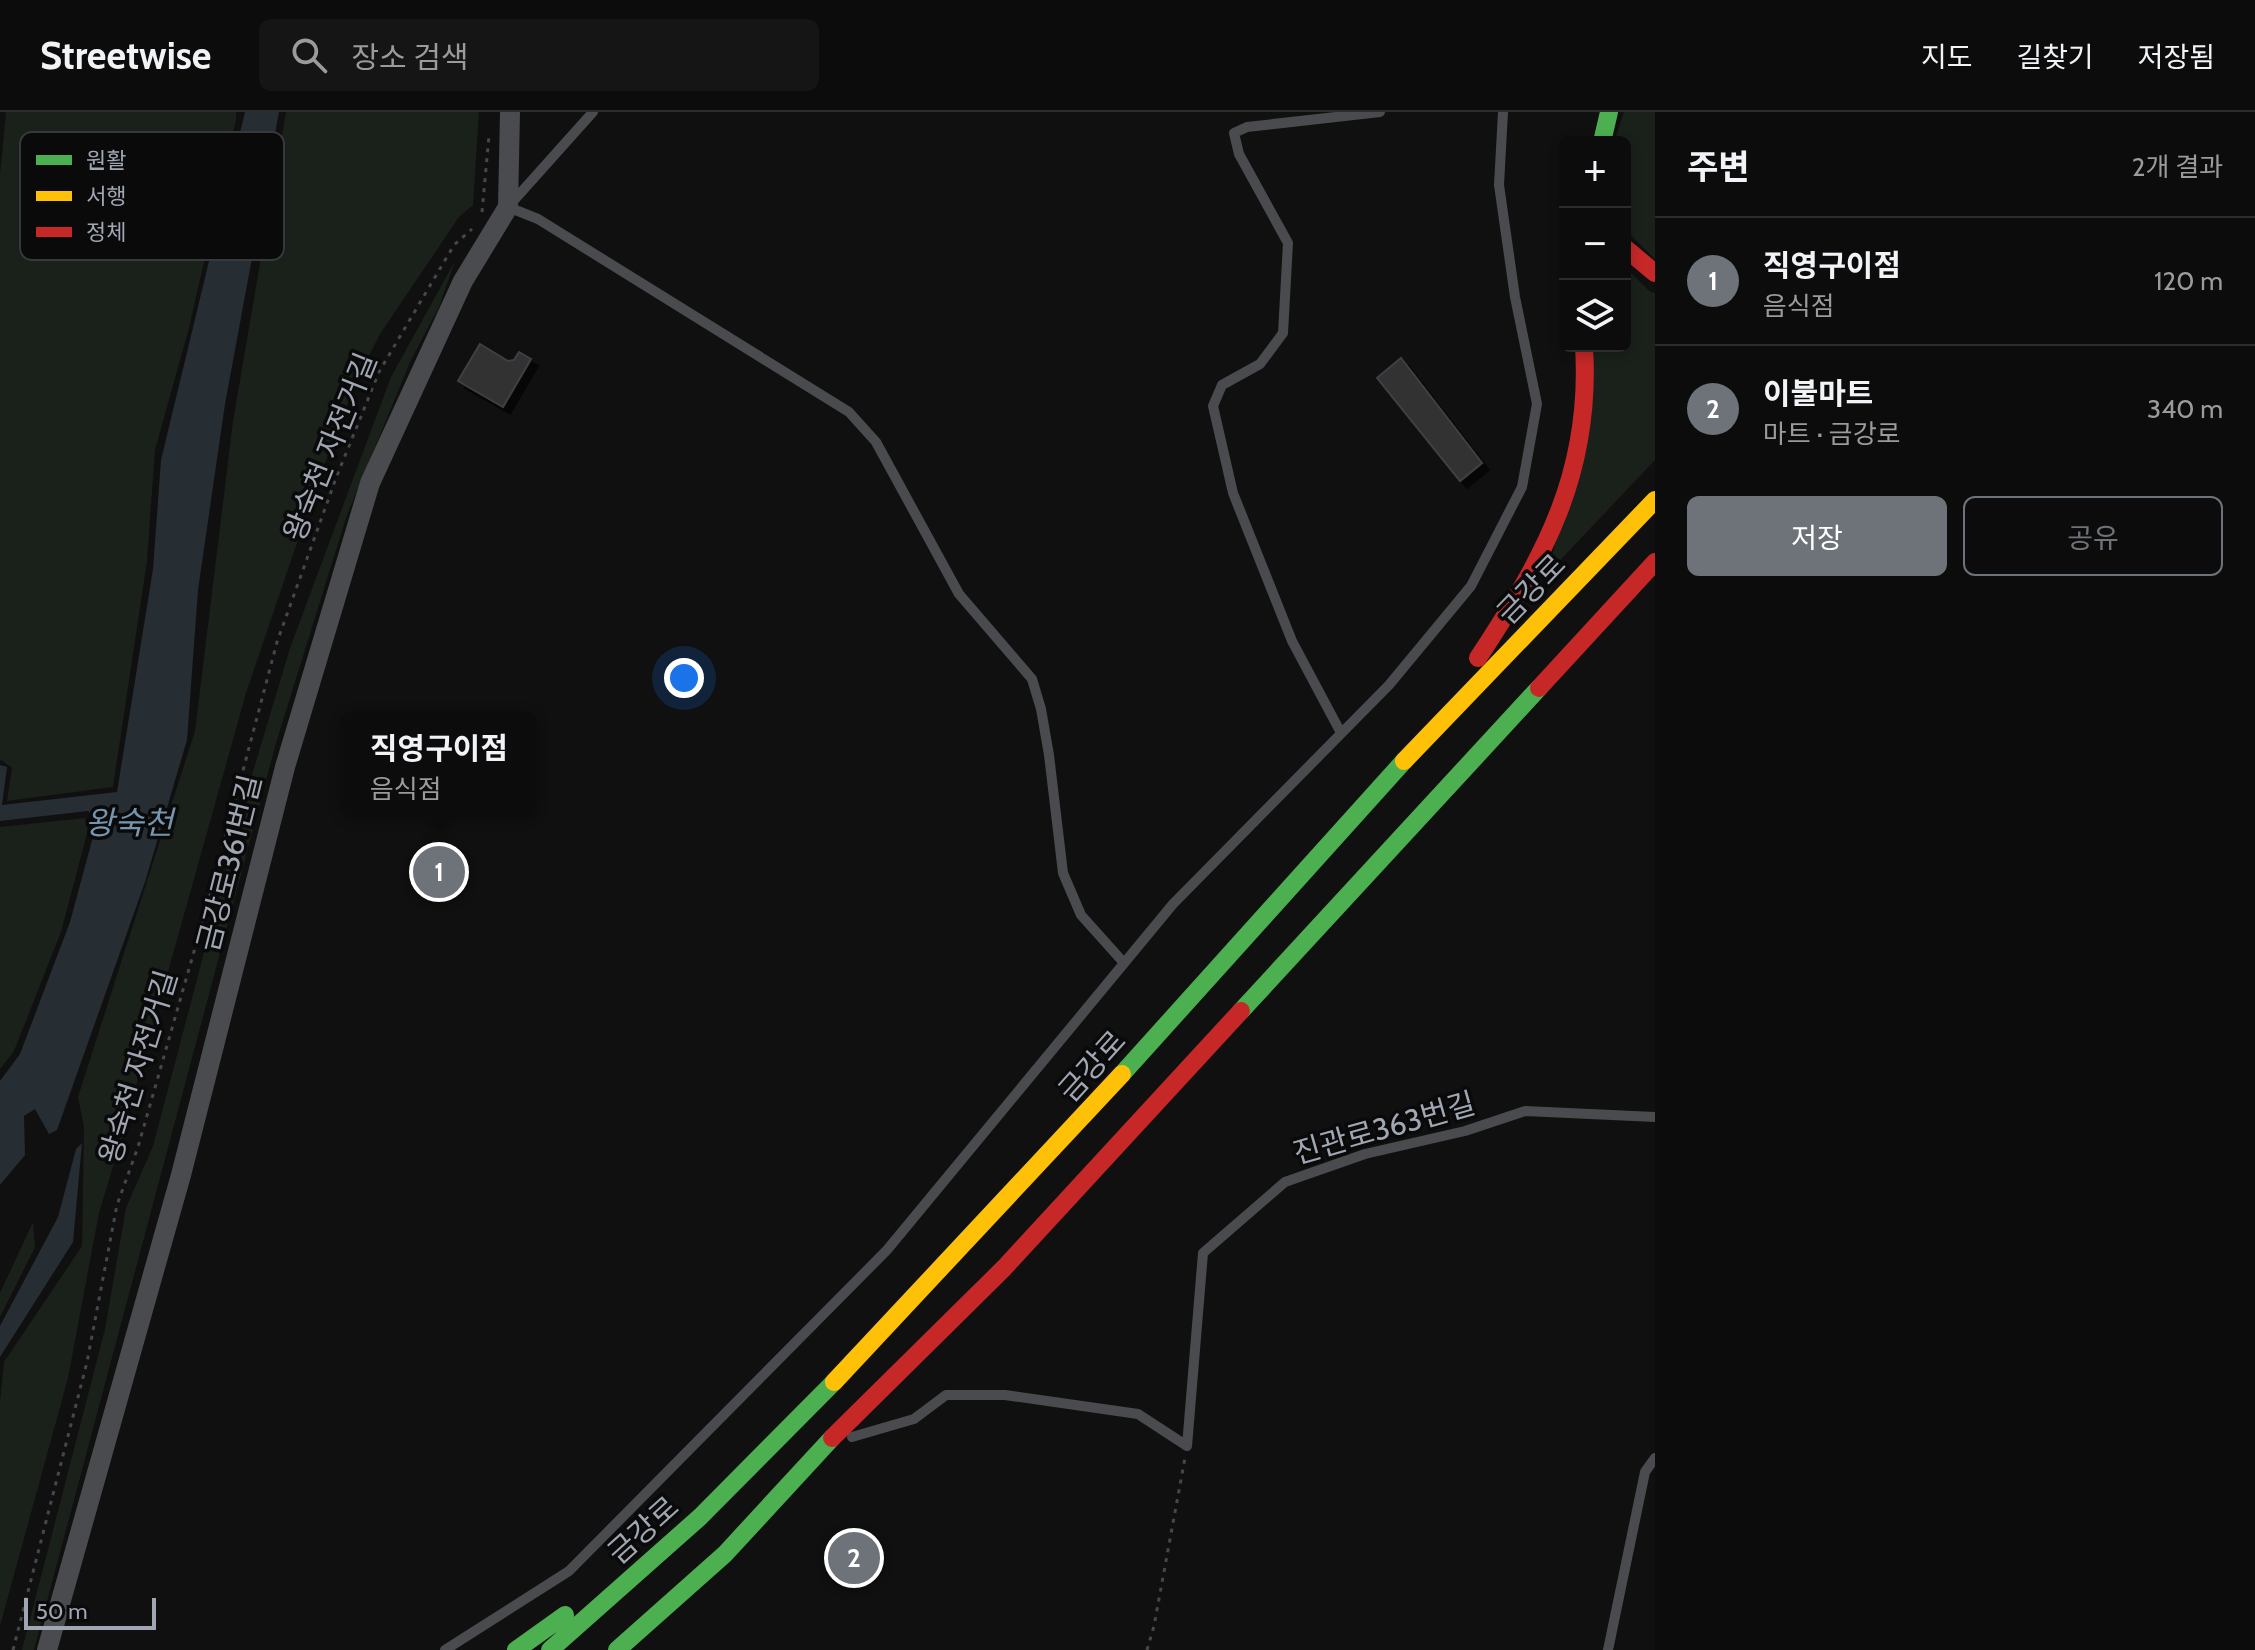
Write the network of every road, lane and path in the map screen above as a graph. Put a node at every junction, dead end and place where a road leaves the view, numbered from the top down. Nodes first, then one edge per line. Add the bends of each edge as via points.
1 (510, 112) edge
2 (593, 112) edge
3 (1380, 112) edge
4 (1503, 112) edge
5 (1609, 112) edge
6 (1354, 113) edge
7 (490, 125) dead end
8 (1603, 136) edge
9 (508, 207) junction
10 (481, 216) dead end
11 (472, 229) dead end
12 (1631, 253) edge
13 (1655, 273) edge
14 (1584, 352) edge
15 (1655, 500) edge
16 (1655, 562) edge
17 (1341, 733) junction
18 (1421, 743) junction
19 (1124, 963) junction
20 (1655, 1117) edge
21 (824, 1446) junction
22 (1187, 1446) junction
23 (1655, 1458) edge
24 (700, 1517) junction
25 (619, 1649) edge
26 (13, 1650) edge
27 (47, 1650) edge
28 (445, 1650) edge
29 (516, 1650) edge
30 (550, 1650) edge
31 (1147, 1650) edge
32 (1608, 1650) edge

1 - 9 street
2 - 9 lane
3 - 6 lane
4 - 17 lane via 1499,185 1537,404 1522,487 1471,586 1389,685
5 - 8 highway
6 - 17 lane via 1234,133 1239,154 1288,243 1283,333 1260,364 1222,385 1213,406 1233,493 1292,641
7 - 10 path
9 - 19 lane via 538,219 797,378 849,412 876,442 959,594 1032,679 1049,755 1063,873 1081,915
9 - 27 street, 금강로361번길 via 463,281 370,483 285,767 181,1175
11 - 26 path, 왕숙천 자전거길 via 454,245 384,361 277,642 209,899 117,1205 87,1362
12 - 13 highway
14 - 18 highway via 1582,436 1569,488 1539,560
15 - 18 highway, 금강로
16 - 21 highway via 1004,1268
17 - 19 lane via 1173,904
18 - 24 highway, 금강로 via 1052,1152
19 - 28 lane via 887,1250 569,1571
20 - 22 lane, 진관로363번길 via 1525,1111 1365,1154 1285,1182 1203,1253
21 - 22 lane via 914,1419 946,1395 1005,1395 1138,1414
21 - 25 highway via 725,1554
22 - 31 path
23 - 32 lane via 1645,1472
24 - 29 highway
24 - 30 highway, 금강로

